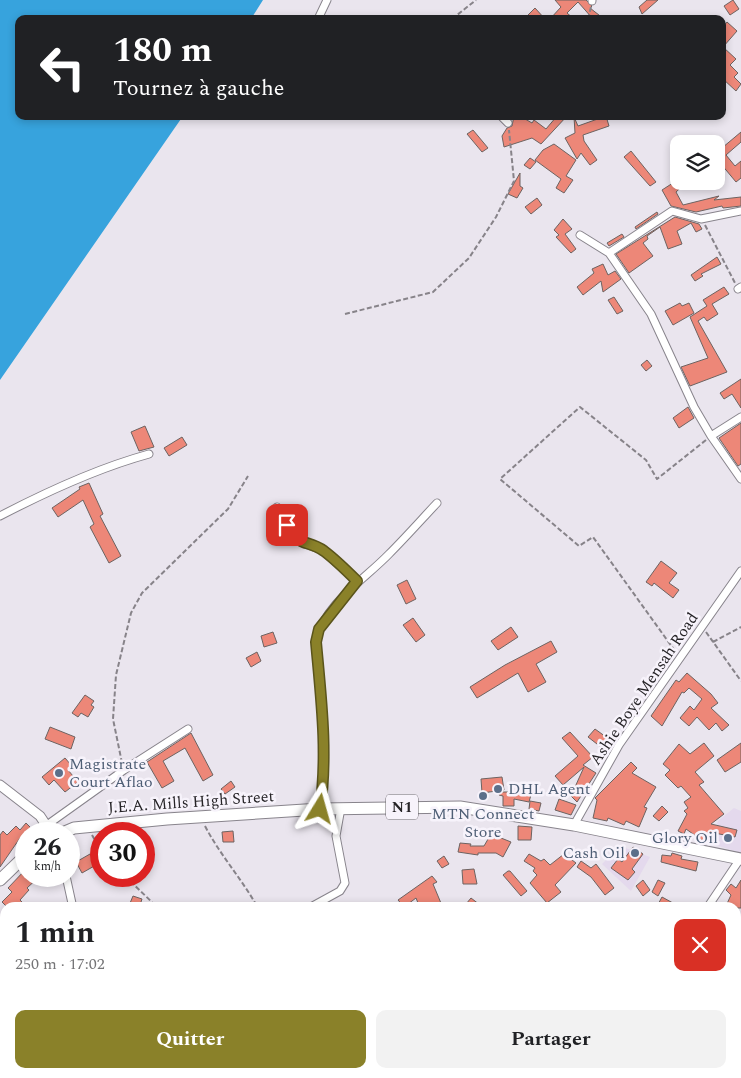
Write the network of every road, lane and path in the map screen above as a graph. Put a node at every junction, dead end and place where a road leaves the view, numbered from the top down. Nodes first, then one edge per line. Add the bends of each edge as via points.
1 (327, 0) edge
2 (476, 0) edge
3 (320, 15) edge
4 (457, 15) edge
5 (504, 120) edge
6 (508, 124) joint
7 (741, 212) edge
8 (701, 219) junction
9 (580, 235) dead end
10 (609, 254) junction
11 (740, 288) edge
12 (345, 314) dead end
13 (741, 417) edge
14 (711, 436) junction
15 (149, 454) dead end
16 (248, 476) dead end
17 (741, 479) edge
18 (437, 503) dead end
19 (277, 507) dead end
20 (0, 516) edge
21 (741, 572) edge
22 (357, 581) junction
23 (702, 626) junction
24 (741, 627) edge
25 (713, 642) junction
26 (677, 654) dead end
27 (741, 682) edge
28 (188, 729) dead end
29 (124, 770) junction
30 (0, 785) edge
31 (341, 808) junction
32 (320, 809) junction
33 (203, 821) dead end
34 (45, 822) edge
35 (51, 822) edge
36 (574, 825) junction
37 (80, 827) edge
38 (740, 859) edge
39 (15, 866) edge
40 (0, 880) edge
41 (68, 887) edge
42 (136, 887) edge
43 (71, 902) edge
44 (152, 902) edge
45 (255, 902) edge
46 (320, 902) edge
47 (710, 902) edge

1 - 3 street
2 - 4 path
5 - 6 street
6 - 12 path via 514,181 496,217 469,258 433,292
7 - 8 street
8 - 10 street via 672,211
8 - 11 path
9 - 10 street
10 - 14 street via 651,314
13 - 14 street
14 - 17 street
14 - 26 path via 657,478 646,460 580,407 500,479 579,546 593,537
15 - 20 street via 123,461 34,498
16 - 29 path via 228,508 142,593 131,613 116,675 113,719
18 - 22 street via 388,555
19 - 22 street via 293,537 322,550
21 - 23 street, Ashie Boye Mensah Road
22 - 32 street via 319,629 316,642 325,741
23 - 25 path
23 - 36 street, Ashie Boye Mensah Road via 619,746
24 - 25 path
25 - 27 path
28 - 29 street
29 - 35 street
30 - 34 street
31 - 32 highway, J.E.A. Mills High Street / N1
31 - 36 highway, J.E.A. Mills High Street / N1 via 474,808
31 - 46 street via 336,836 345,883 340,890
32 - 37 highway, J.E.A. Mills High Street / N1
33 - 45 path
36 - 38 highway, J.E.A. Mills High Street / N1
38 - 47 street
39 - 40 highway
41 - 43 street
42 - 44 path

